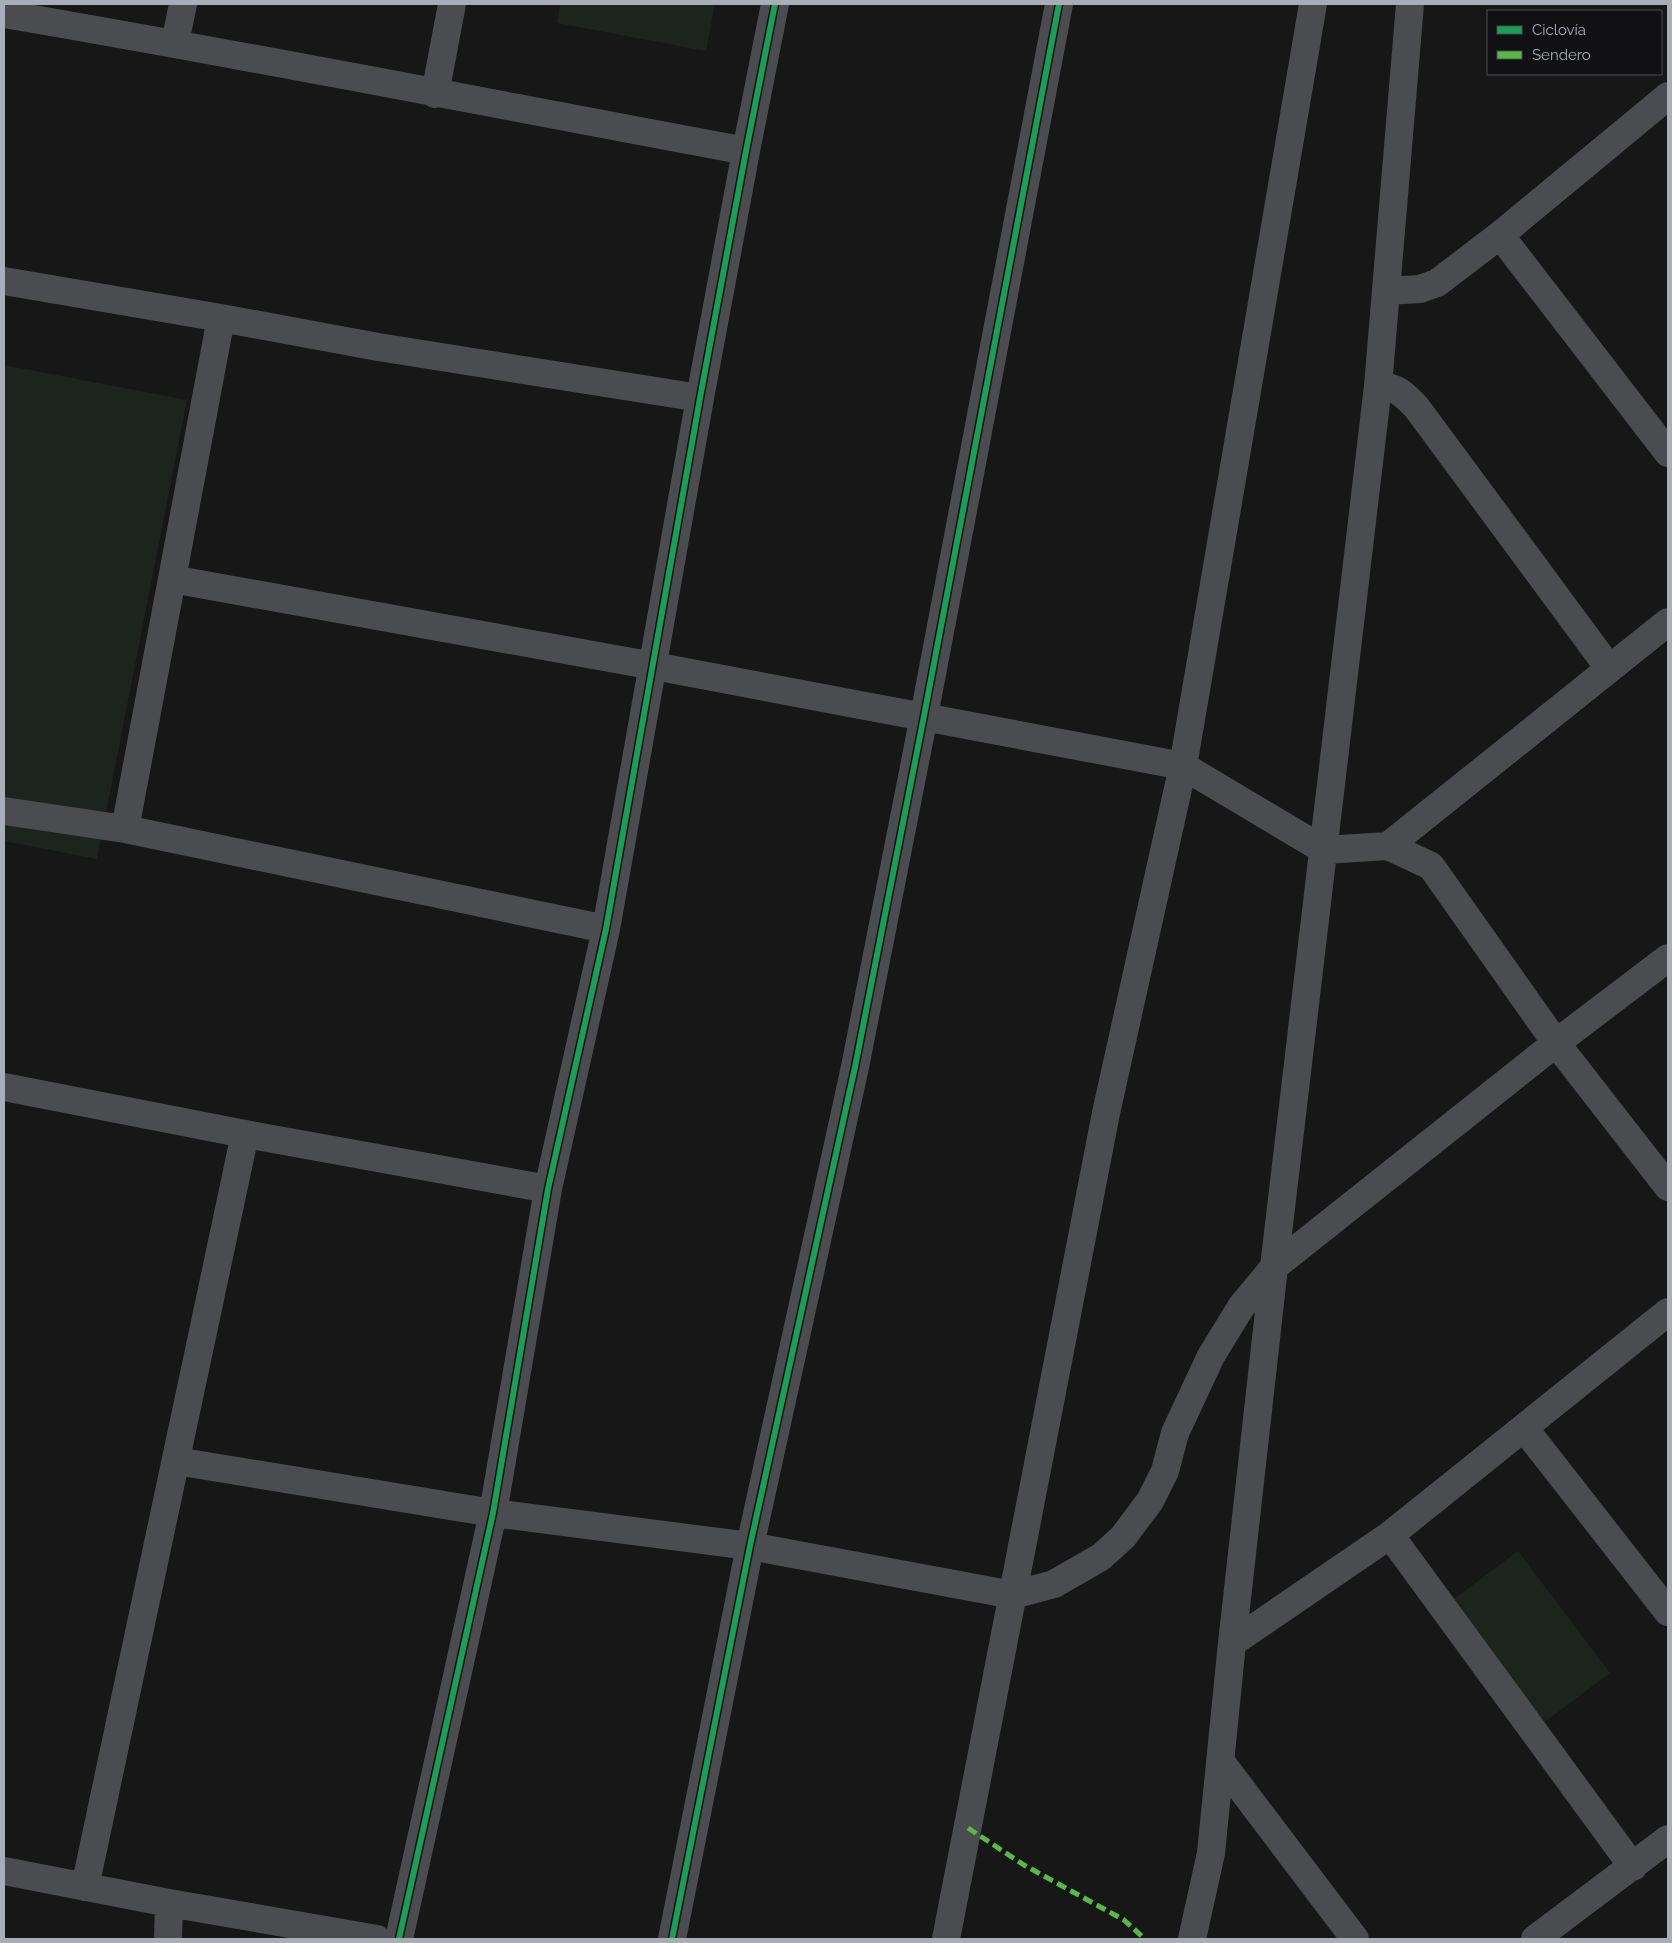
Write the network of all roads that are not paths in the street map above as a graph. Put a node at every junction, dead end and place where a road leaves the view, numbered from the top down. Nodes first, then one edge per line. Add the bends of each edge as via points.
1 (183, 4) edge
2 (452, 4) edge
3 (775, 4) edge
4 (1059, 4) edge
5 (1313, 4) edge
6 (1410, 4) edge
7 (4, 14) edge
8 (175, 43) junction
9 (435, 94) junction
10 (1668, 96) edge
11 (746, 151) junction
12 (1500, 235) junction
13 (4, 281) edge
14 (1387, 291) junction
15 (221, 318) junction
16 (1378, 386) junction
17 (700, 398) junction
18 (1668, 453) edge
19 (172, 579) junction
20 (1668, 622) edge
21 (654, 666) junction
22 (1609, 668) junction
23 (924, 716) junction
24 (1182, 766) junction
25 (4, 811) edge
26 (125, 829) junction
27 (1388, 846) junction
28 (1324, 850) junction
29 (606, 929) junction
30 (1668, 958) edge
31 (1556, 1043) junction
32 (4, 1086) edge
33 (245, 1134) junction
34 (1668, 1187) edge
35 (548, 1189) junction
36 (1274, 1267) junction
37 (1668, 1312) edge
38 (1524, 1428) junction
39 (176, 1461) junction
40 (493, 1513) junction
41 (1390, 1535) junction
42 (750, 1546) junction
43 (1013, 1595) junction
44 (1668, 1612) edge
45 (1232, 1643) junction
46 (1220, 1762) junction
47 (1668, 1839) edge
48 (1633, 1867) junction
49 (4, 1871) edge
50 (85, 1887) junction
51 (169, 1903) junction
52 (168, 1939) edge
53 (377, 1939) edge
54 (400, 1939) edge
55 (672, 1939) edge
56 (946, 1939) edge
57 (1192, 1939) edge
58 (1354, 1939) edge
59 (1535, 1939) edge

1 - 8 street
2 - 9 street
3 - 11 street
4 - 23 street
5 - 24 street
6 - 14 street
7 - 8 street
8 - 9 street
9 - 11 street
10 - 12 street
11 - 17 street
12 - 14 street via 1437,283 1420,289
12 - 18 street
13 - 15 street
14 - 16 street
15 - 17 street via 378,347
15 - 19 street
16 - 22 street via 1398,390 1417,408
16 - 28 street
17 - 21 street
19 - 21 street
19 - 26 street
20 - 22 street
21 - 23 street
21 - 29 street
22 - 27 street
23 - 24 street
23 - 42 street via 855,1067
24 - 28 street
24 - 43 street via 1106,1113
25 - 26 street
26 - 29 street
27 - 28 street
27 - 31 street via 1431,866
28 - 36 street
29 - 35 street
30 - 31 street
31 - 34 street
31 - 36 street
32 - 33 street
33 - 35 street
33 - 39 street
35 - 40 street
36 - 43 street via 1241,1307 1211,1356 1175,1433 1166,1471 1150,1501 1123,1537 1101,1557 1054,1584
36 - 45 street
37 - 38 street
38 - 41 street
38 - 44 street
39 - 40 street
39 - 50 street
40 - 42 street
40 - 54 street
41 - 45 street
41 - 48 street
42 - 43 street
42 - 55 street
43 - 56 street
45 - 46 street
46 - 57 street via 1211,1853
46 - 58 street
47 - 48 street
48 - 59 street
49 - 50 street
50 - 51 street
51 - 52 street
51 - 53 street

